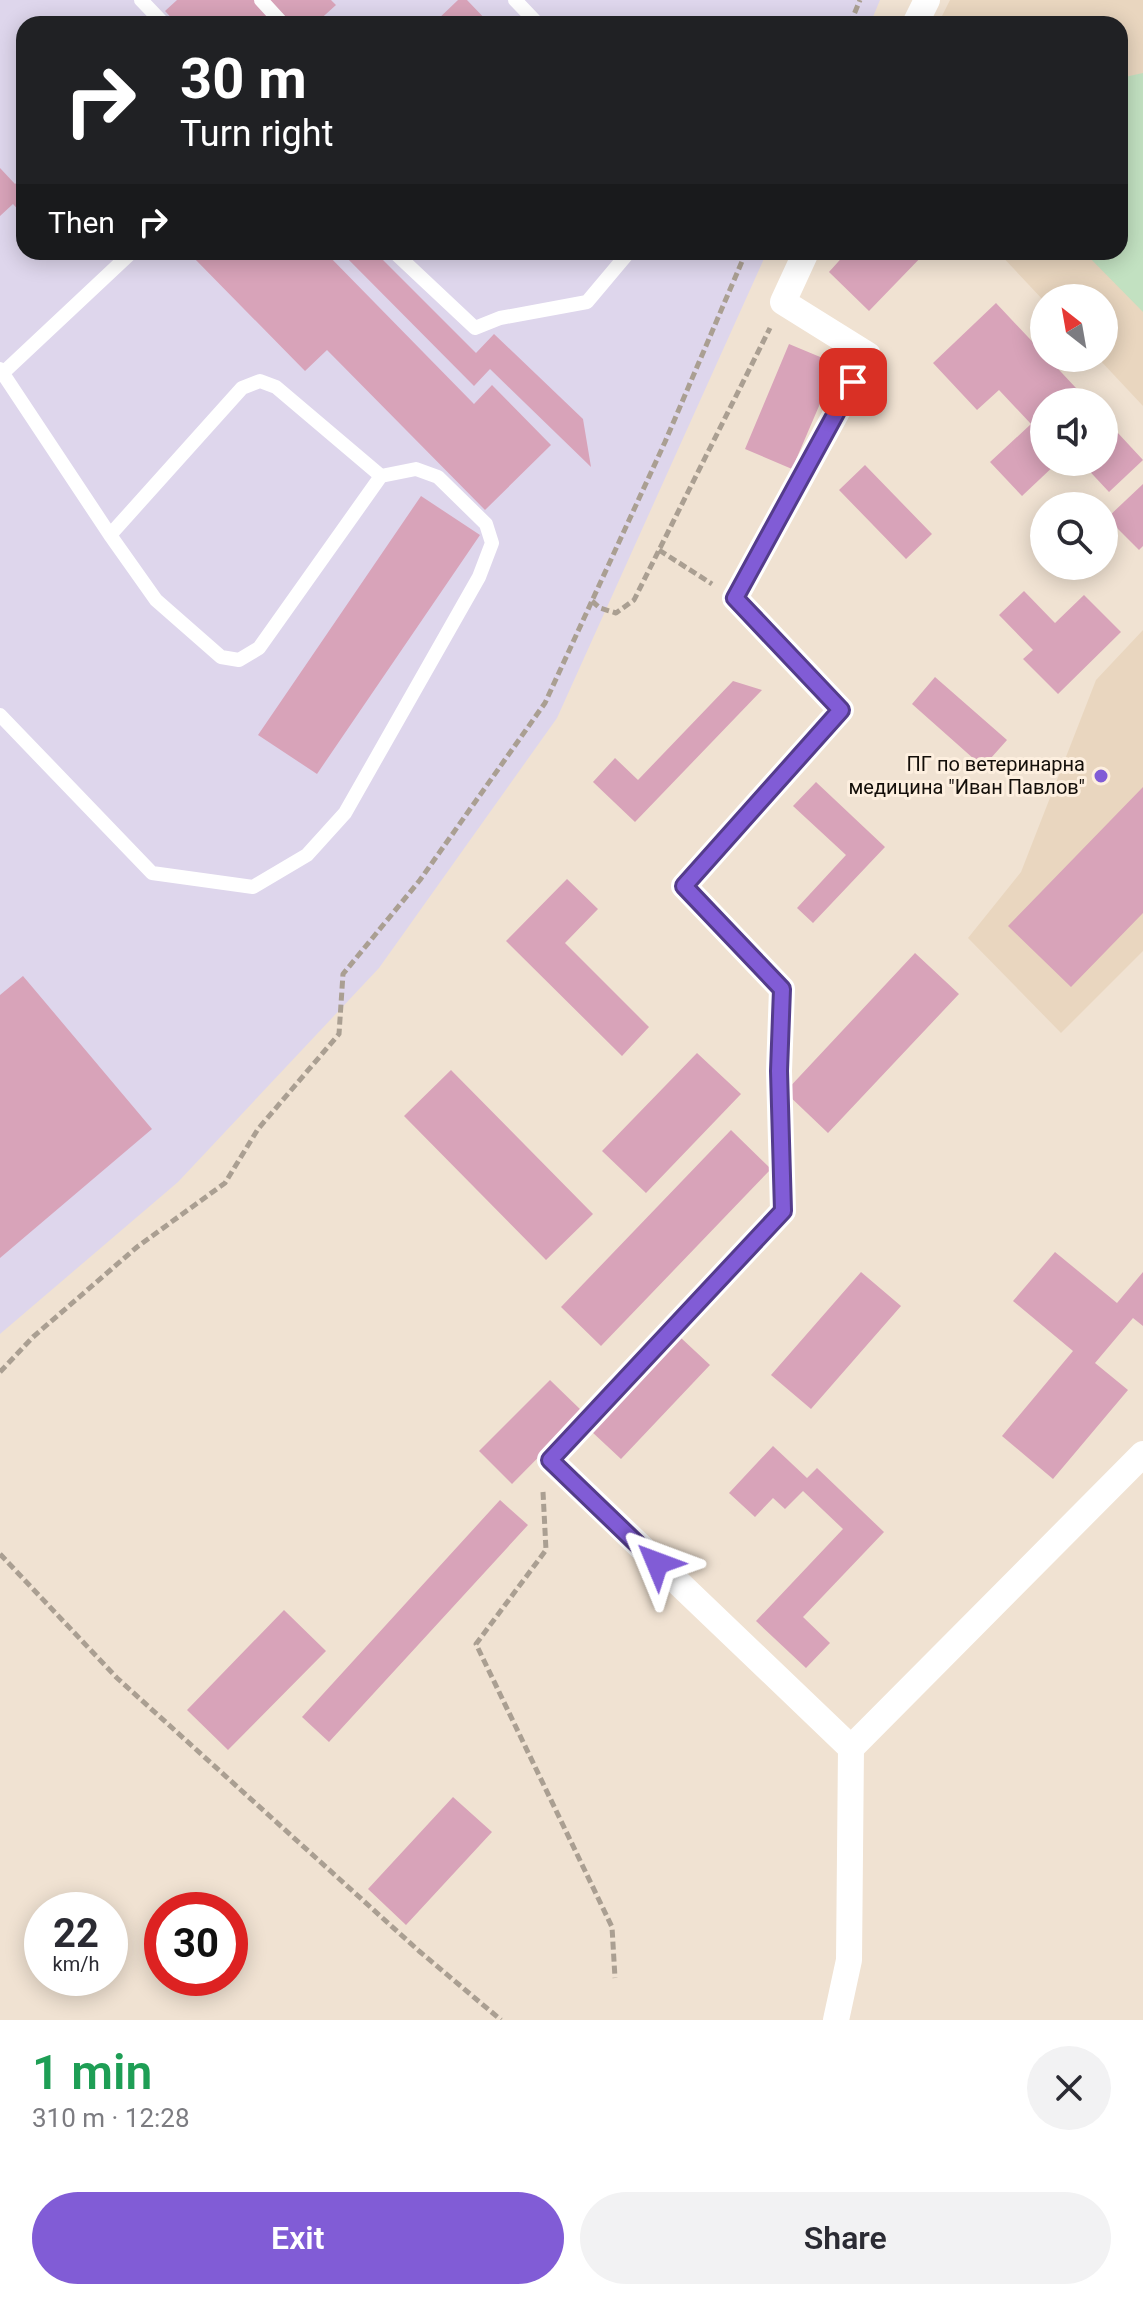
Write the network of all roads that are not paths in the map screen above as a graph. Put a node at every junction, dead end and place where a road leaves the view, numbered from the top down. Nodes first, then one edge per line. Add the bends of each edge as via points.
1 (141, 0) edge
2 (261, 0) edge
3 (515, 0) edge
4 (156, 16) edge
5 (276, 16) edge
6 (530, 16) edge
7 (123, 260) edge
8 (403, 260) edge
9 (622, 260) edge
10 (802, 260) edge
11 (2, 370) edge
12 (381, 476) junction
13 (110, 535) junction
14 (0, 715) edge
15 (1143, 1454) edge
16 (851, 1748) junction
17 (836, 2020) edge

1 - 4 lane
2 - 5 lane
3 - 6 lane
7 - 11 lane
8 - 9 lane via 475,328 500,318 587,302
10 - 16 street via 783,302 868,355 735,598 841,710 684,886 782,989 783,1211 550,1460
11 - 13 lane
12 - 13 lane via 276,387 260,381 242,388
12 - 13 lane via 259,648 239,660 221,657 156,600
12 - 14 lane via 416,469 438,477 486,524 492,543 479,577 345,813 307,855 253,887 152,873
15 - 16 street
16 - 17 street via 849,1960

